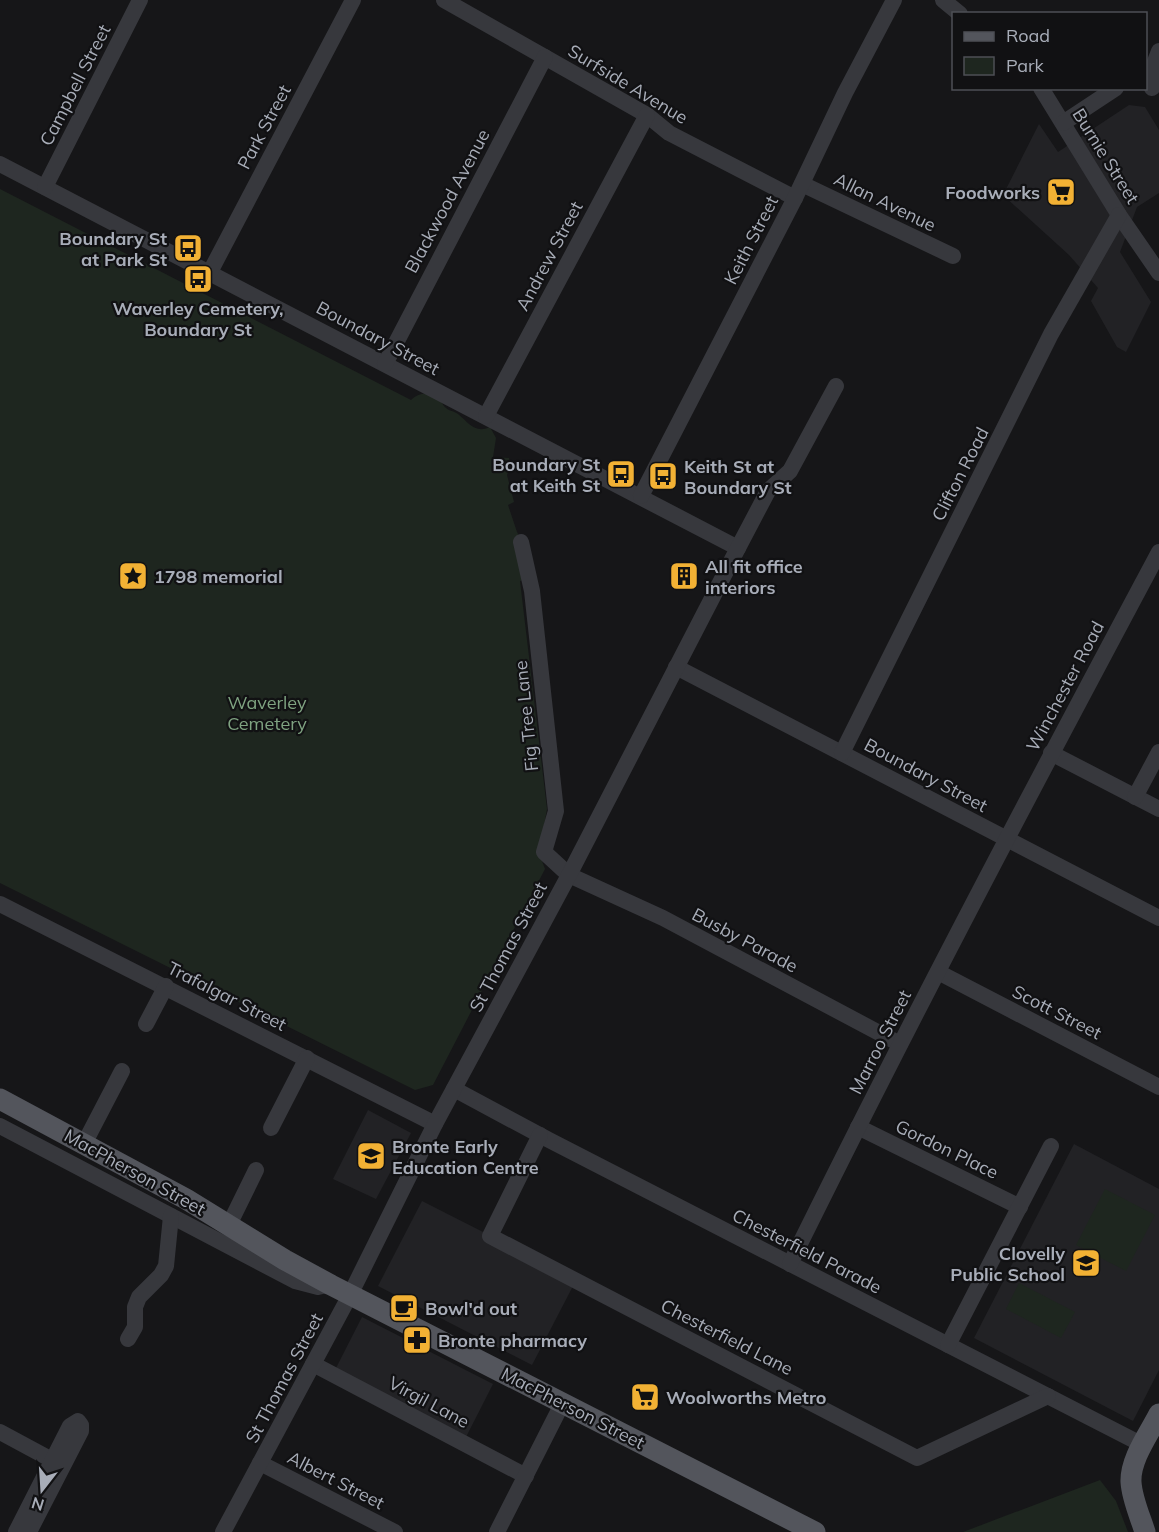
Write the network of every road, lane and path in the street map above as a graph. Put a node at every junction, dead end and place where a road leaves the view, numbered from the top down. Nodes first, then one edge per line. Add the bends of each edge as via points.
1 (141, 0) edge
2 (353, 0) edge
3 (444, 0) edge
4 (894, 0) edge
5 (943, 0) edge
6 (958, 12) edge
7 (1159, 51) edge
8 (545, 57) junction
9 (1152, 88) edge
10 (1042, 90) edge
11 (1113, 90) edge
12 (647, 114) junction
13 (1063, 123) junction
14 (0, 164) edge
15 (45, 187) junction
16 (798, 191) junction
17 (1119, 215) junction
18 (952, 256) dead end
19 (210, 272) junction
20 (1159, 273) edge
21 (385, 363) junction
22 (836, 386) dead end
23 (486, 416) junction
24 (640, 496) junction
25 (521, 542) dead end
26 (738, 548) junction
27 (1159, 552) edge
28 (676, 667) junction
29 (1159, 752) edge
30 (842, 753) junction
31 (1051, 753) junction
32 (1135, 797) junction
33 (1159, 809) edge
34 (1006, 839) junction
35 (568, 875) junction
36 (0, 904) edge
37 (1159, 918) edge
38 (938, 972) junction
39 (166, 986) junction
40 (146, 1024) dead end
41 (900, 1044) junction
42 (307, 1059) junction
43 (122, 1071) dead end
44 (1159, 1087) edge
45 (454, 1089) junction
46 (0, 1099) edge
47 (435, 1124) junction
48 (0, 1126) edge
49 (858, 1127) junction
50 (271, 1128) dead end
51 (540, 1135) junction
52 (84, 1144) junction
53 (1051, 1146) dead end
54 (256, 1170) dead end
55 (1020, 1207) junction
56 (171, 1216) junction
57 (229, 1225) junction
58 (790, 1264) junction
59 (331, 1285) junction
60 (350, 1295) junction
61 (128, 1339) dead end
62 (948, 1345) junction
63 (313, 1364) junction
64 (1048, 1396) junction
65 (563, 1402) junction
66 (1159, 1413) edge
67 (0, 1432) edge
68 (1143, 1444) junction
69 (52, 1460) junction
70 (260, 1462) junction
71 (526, 1476) junction
72 (16, 1532) edge
73 (28, 1532) edge
74 (223, 1532) edge
75 (395, 1532) edge
76 (497, 1532) edge
77 (815, 1532) edge
78 (1145, 1532) edge

1 - 15 street, Campbell Street
2 - 19 street, Park Street
3 - 8 street, Surfside Avenue
4 - 16 street, Keith Street
5 - 6 street
7 - 9 street
8 - 12 street, Surfside Avenue
8 - 21 street, Blackwood Avenue
10 - 13 street, Burnie Street
11 - 13 street
12 - 16 street, Surfside Avenue via 669,133
12 - 23 street, Andrew Street
13 - 17 street, Burnie Street
14 - 15 street, Boundary Street
15 - 19 street, Boundary Street
16 - 18 street, Allan Avenue
16 - 24 street, Keith Street
17 - 20 street, Burnie Street
17 - 30 street, Clifton Road via 1051,334
19 - 21 street, Boundary Street
21 - 23 street, Boundary Street
22 - 26 street, St Thomas Street via 790,471 768,491
23 - 24 street, Boundary Street
24 - 26 street, Boundary Street
25 - 35 street, Fig Tree Lane via 532,591 556,811 544,852
26 - 28 street, St Thomas Street
27 - 31 street, Winchester Road
28 - 30 street, Boundary Street
28 - 35 street, St Thomas Street
29 - 32 street
30 - 34 street, Boundary Street
31 - 32 street
31 - 34 street, Winchester Road
32 - 33 street
34 - 37 street, Boundary Street
34 - 38 street, Marroo Street
35 - 41 street, Busby Parade via 663,918
35 - 45 street, St Thomas Street
36 - 39 street, Trafalgar Street
38 - 41 street, Marroo Street
38 - 44 street, Scott Street
39 - 40 street
39 - 42 street, Trafalgar Street
41 - 49 street, Marroo Street
42 - 47 street, Trafalgar Street
42 - 50 street
43 - 52 street
45 - 47 street, St Thomas Street
45 - 51 street, Chesterfield Parade
46 - 52 main road, MacPherson Street
47 - 60 street, St Thomas Street
48 - 56 street, MacPherson Street
49 - 55 street, Gordon Place
49 - 58 street, Marroo Street
51 - 58 street, Chesterfield Parade
51 - 64 street, Chesterfield Lane via 490,1236 917,1458
52 - 57 main road, MacPherson Street
53 - 55 street
54 - 57 street
55 - 62 street
56 - 59 street, MacPherson Street via 294,1281 318,1287
56 - 61 street via 166,1266 139,1297 135,1327
57 - 59 main road, MacPherson Street
58 - 62 street, Chesterfield Parade
59 - 60 main road, MacPherson Street
60 - 63 street, St Thomas Street
60 - 65 main road, MacPherson Street
62 - 64 street, Chesterfield Parade
63 - 70 street, St Thomas Street
63 - 71 street, Virgil Lane
64 - 68 street, Chesterfield Parade
65 - 71 street
65 - 77 main road, MacPherson Street
66 - 68 main road
67 - 69 street
68 - 78 main road via 1131,1483
69 - 72 street
69 - 73 street via 70,1426 78,1421 81,1431
70 - 74 street, St Thomas Street
70 - 75 street, Albert Street
71 - 76 street

